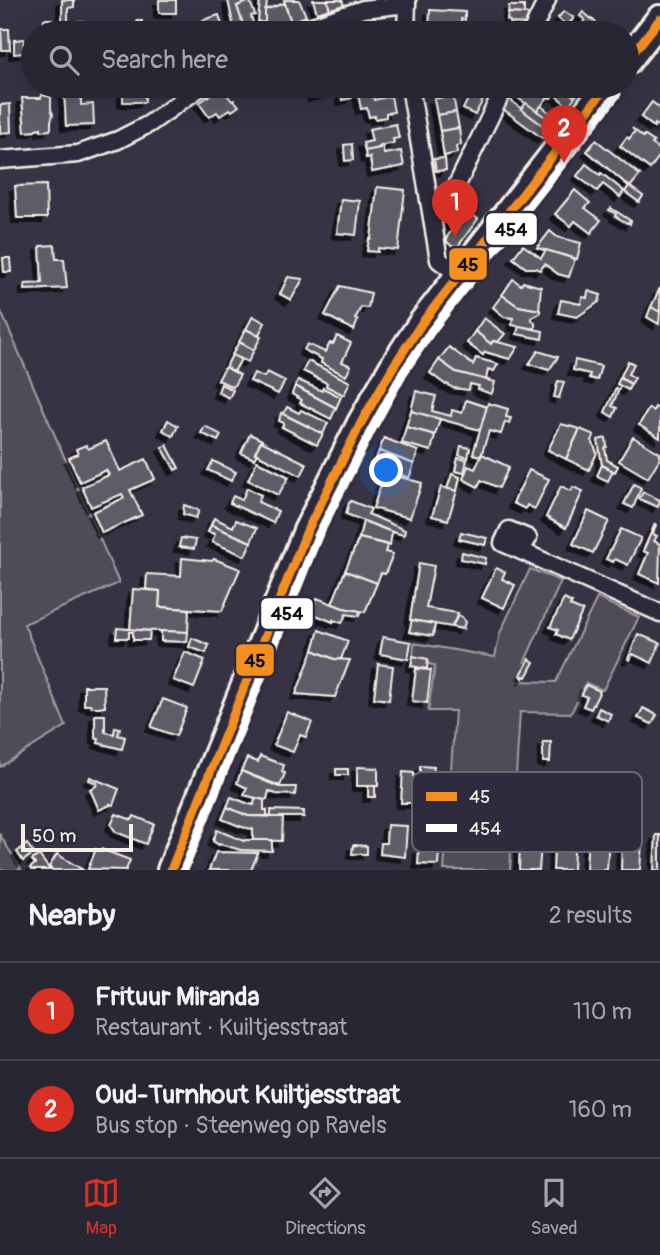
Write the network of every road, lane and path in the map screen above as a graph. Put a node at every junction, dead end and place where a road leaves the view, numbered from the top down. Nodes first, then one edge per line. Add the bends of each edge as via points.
1 (547, 0) edge
2 (407, 2) edge
3 (660, 19) edge
4 (327, 21) edge
5 (406, 21) edge
6 (537, 21) edge
7 (639, 46) edge
8 (185, 98) edge
9 (412, 98) edge
10 (499, 98) edge
11 (598, 98) edge
12 (0, 160) edge
13 (433, 218) junction
14 (459, 275) junction
15 (521, 551) dead end
16 (660, 613) edge
17 (171, 870) edge

1 - 6 street
2 - 4 street
2 - 5 street
3 - 7 main road
8 - 12 street via 149,124 78,154
9 - 13 street
10 - 13 street via 453,193
11 - 14 main road
13 - 14 street via 439,260
14 - 17 main road via 393,367 307,530
15 - 16 street

